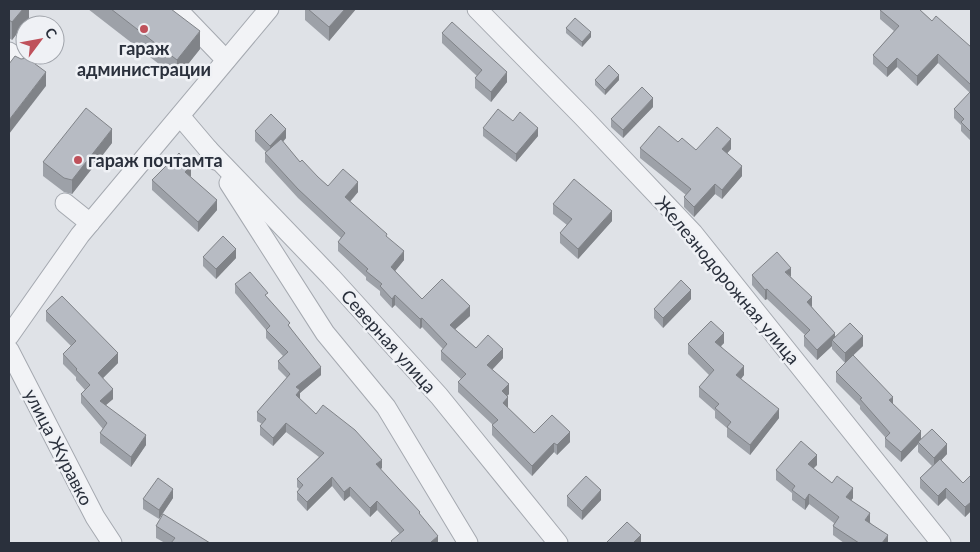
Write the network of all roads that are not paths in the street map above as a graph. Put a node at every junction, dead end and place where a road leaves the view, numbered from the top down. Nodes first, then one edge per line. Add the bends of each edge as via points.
1 (177, 9) edge
2 (269, 9) edge
3 (477, 9) edge
4 (226, 60) junction
5 (180, 116) junction
6 (208, 149) junction
7 (65, 203) dead end
8 (90, 224) junction
9 (9, 336) edge
10 (9, 350) edge
11 (112, 543) edge
12 (468, 543) edge
13 (558, 543) edge
14 (942, 543) edge

1 - 4 street
2 - 4 street
3 - 14 street, Железнодорожная улица via 693,233
4 - 5 street
5 - 6 street, Северная улица
5 - 8 street
6 - 12 street, Северная улица via 325,333 386,407
6 - 13 street, Северная улица via 332,277 439,396
7 - 8 street
8 - 9 street
10 - 11 street, улица Журавко

